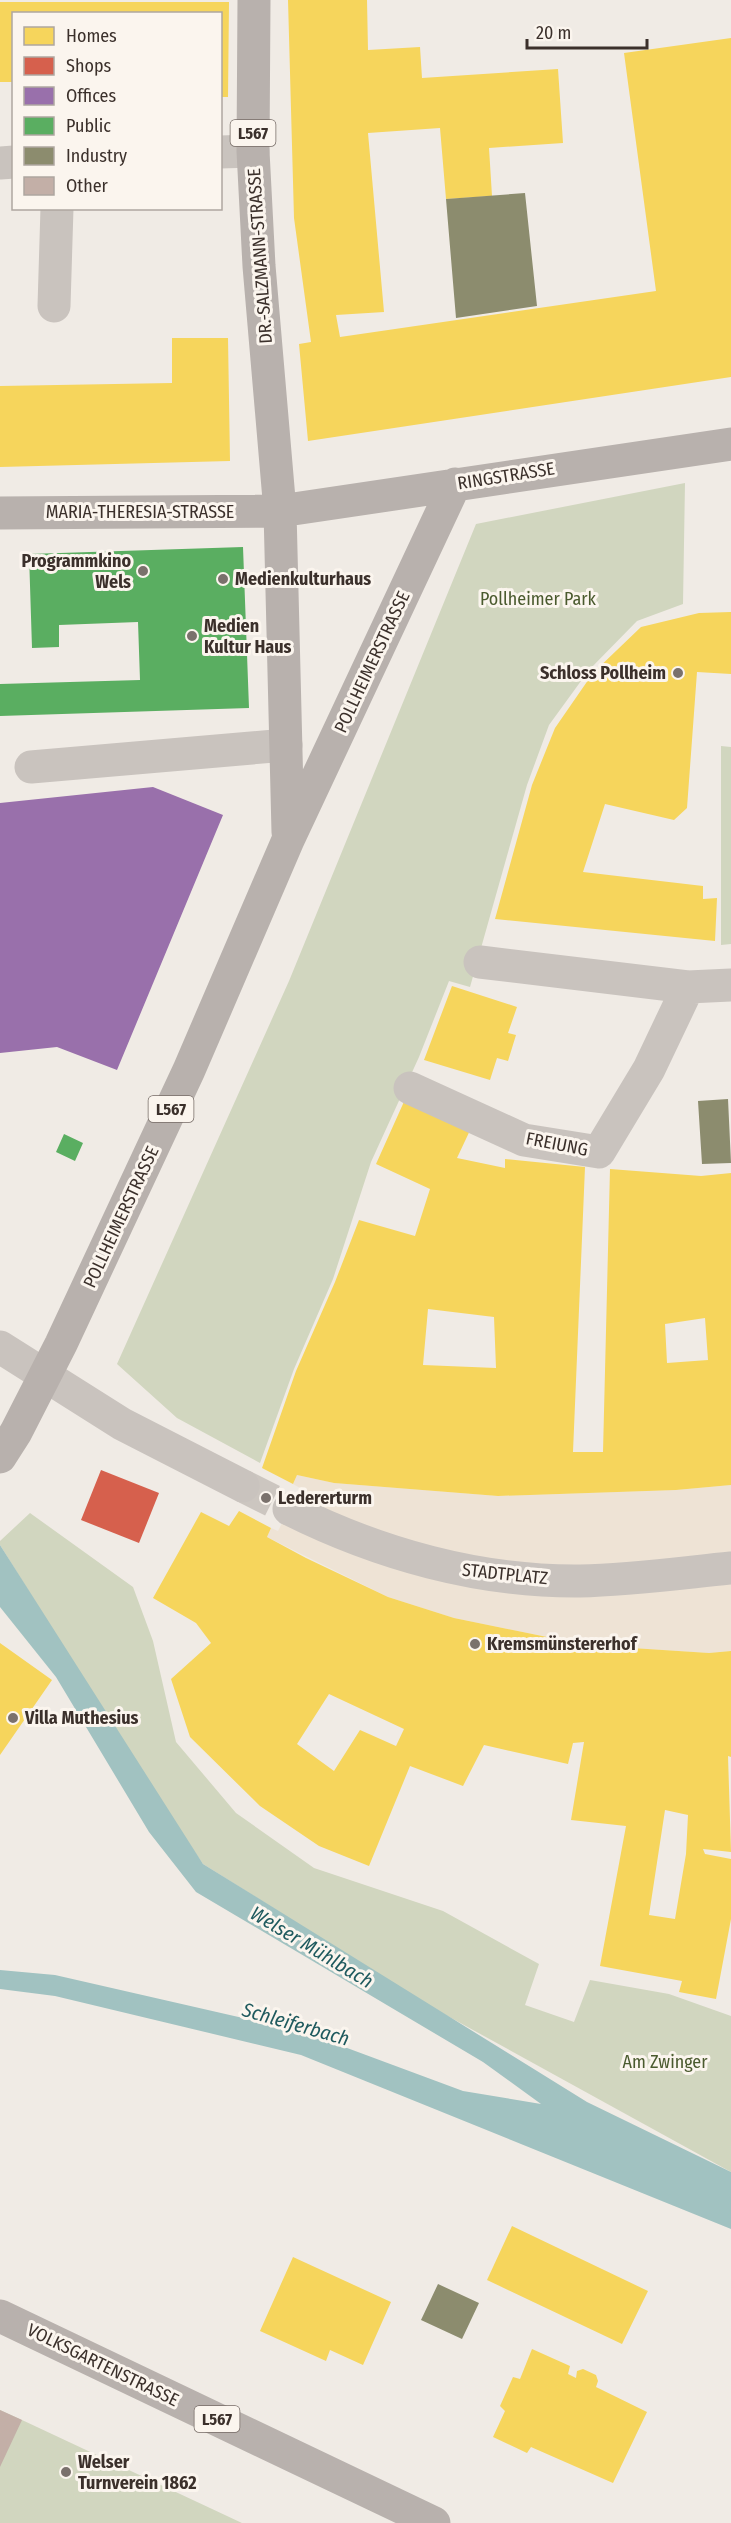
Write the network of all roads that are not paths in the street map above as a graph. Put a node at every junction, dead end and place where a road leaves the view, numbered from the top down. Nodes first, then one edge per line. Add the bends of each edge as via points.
1 (254, 0) edge
2 (253, 151) junction
3 (222, 152) edge
4 (57, 210) edge
5 (54, 306) dead end
6 (731, 444) edge
7 (455, 484) junction
8 (280, 511) junction
9 (0, 513) edge
10 (286, 745) junction
11 (31, 767) dead end
12 (288, 840) junction
13 (480, 962) dead end
14 (731, 985) edge
15 (688, 987) junction
16 (410, 1088) dead end
17 (0, 1347) edge
18 (46, 1375) junction
19 (0, 1457) edge
20 (243, 1486) tunnel mouth
21 (289, 1509) tunnel mouth
22 (731, 1569) edge
23 (0, 2316) edge
24 (434, 2523) edge

1 - 2 main road, DR.-SALZMANN-STRASSE / L567
2 - 3 street
2 - 8 main road, DR.-SALZMANN-STRASSE / L567
4 - 5 street
6 - 7 main road, RINGSTRASSE
7 - 8 main road, RINGSTRASSE
7 - 12 main road, POLLHEIMERSTRASSE
8 - 9 main road, MARIA-THERESIA-STRASSE
8 - 10 main road, POLLHEIMERSTRASSE / L567
10 - 11 street
10 - 12 main road, POLLHEIMERSTRASSE / L567
12 - 18 main road, POLLHEIMERSTRASSE / L567 via 189,1070
13 - 15 street
14 - 15 street
15 - 16 street, FREIUNG via 649,1069 599,1152 524,1140
17 - 18 street
18 - 19 main road, POLLHEIMERSTRASSE / L567
18 - 20 street via 122,1424
21 - 22 street, STADTPLATZ via 339,1534 457,1570 582,1581
23 - 24 main road, VOLKSGARTENSTRASSE / L567

